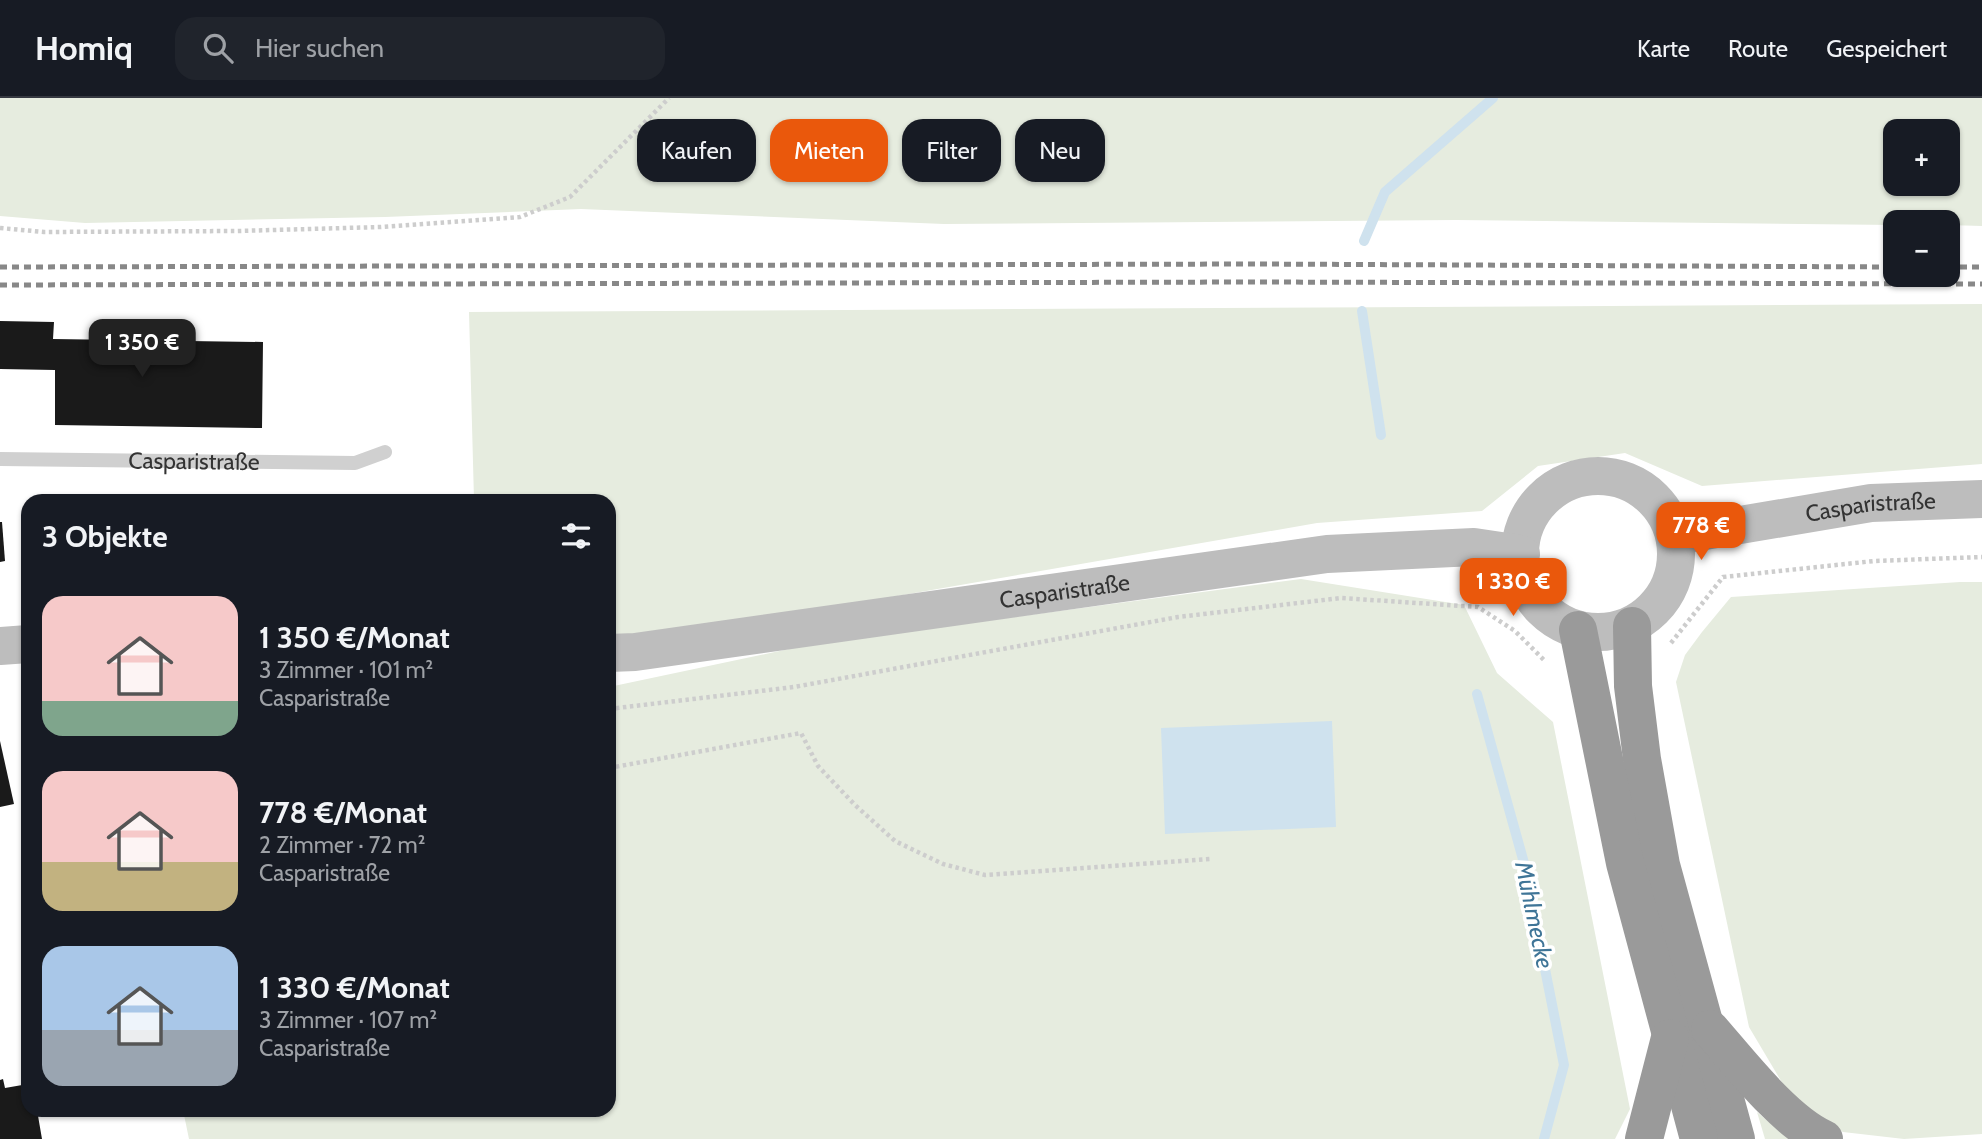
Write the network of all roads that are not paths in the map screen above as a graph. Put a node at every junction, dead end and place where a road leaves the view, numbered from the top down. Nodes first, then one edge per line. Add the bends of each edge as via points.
1 (385, 452) dead end
2 (0, 459) edge
3 (1982, 499) edge
4 (1675, 536) junction
5 (1521, 554) junction
6 (1632, 626) junction
7 (1578, 630) junction
8 (21, 644) edge
9 (0, 646) edge
10 (616, 653) edge
11 (1687, 1029) junction
12 (1643, 1139) edge
13 (1699, 1139) edge
14 (1736, 1139) edge
15 (1824, 1139) edge

1 - 2 lane, Casparistraße via 355,463
3 - 4 main road, Casparistraße via 1871,503
4 - 5 main road via 1660,508 1634,484 1601,474 1567,483 1542,500 1522,534
4 - 6 main road via 1675,573 1667,591 1652,611
5 - 7 main road via 1523,581 1556,619
5 - 10 main road, Casparistraße via 1474,547 1327,554
6 - 7 main road via 1608,632
6 - 11 highway via 1633,686 1642,759
7 - 11 highway via 1625,863
8 - 9 main road
11 - 12 highway
11 - 13 highway
11 - 14 highway
11 - 15 highway

